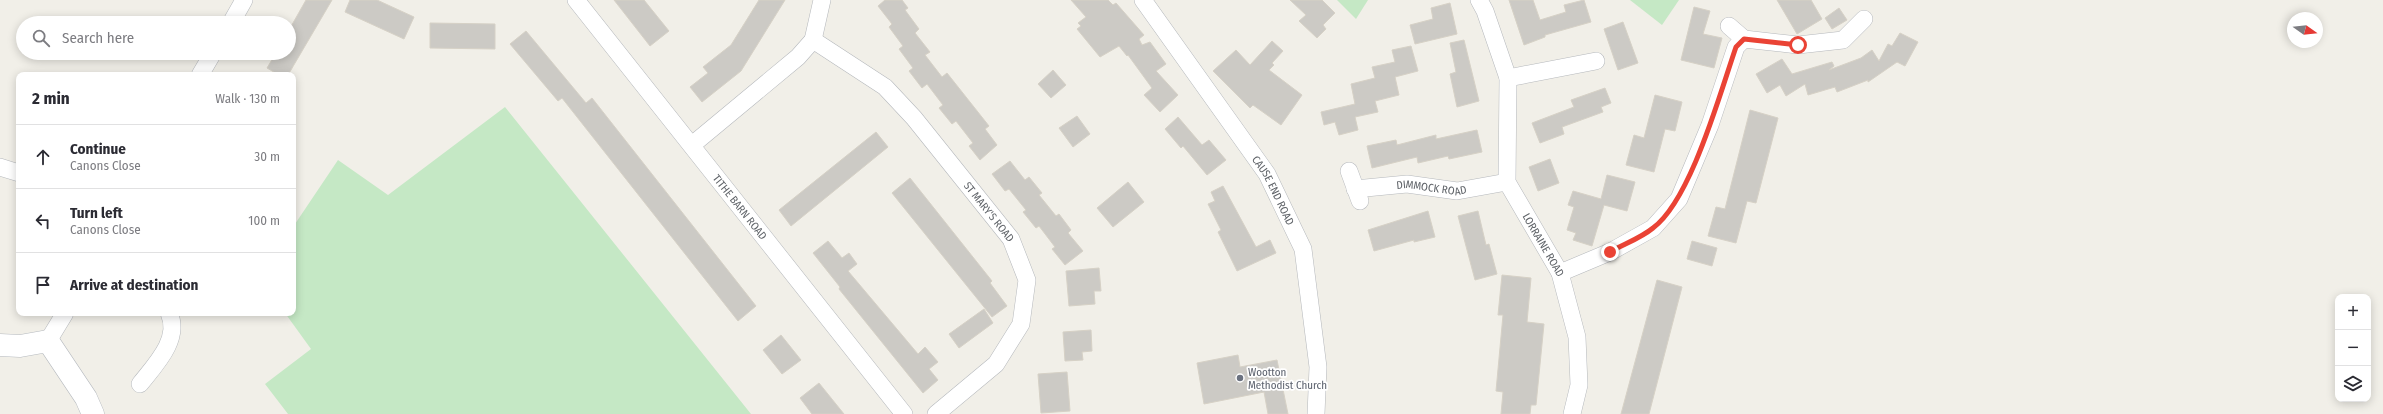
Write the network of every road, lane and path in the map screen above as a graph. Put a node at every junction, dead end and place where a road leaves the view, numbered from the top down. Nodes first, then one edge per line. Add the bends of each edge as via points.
1 (244, 0) edge
2 (576, 0) edge
3 (822, 0) edge
4 (1143, 0) edge
5 (1479, 0) edge
6 (235, 16) edge
7 (1864, 19) dead end
8 (1729, 26) dead end
9 (1744, 39) junction
10 (813, 40) junction
11 (209, 60) edge
12 (1596, 61) dead end
13 (202, 72) edge
14 (1508, 78) junction
15 (692, 145) junction
16 (0, 167) edge
17 (1349, 171) dead end
18 (16, 172) edge
19 (1507, 182) junction
20 (1560, 273) junction
21 (63, 316) edge
22 (169, 316) edge
23 (48, 341) junction
24 (0, 345) edge
25 (140, 384) dead end
26 (93, 414) edge
27 (904, 414) edge
28 (936, 414) edge
29 (1316, 414) edge
30 (1572, 414) edge

1 - 6 street
2 - 15 street, TITHE BARN ROAD
3 - 10 street
4 - 29 street, CAUSE END ROAD via 1267,174 1304,249 1318,366
5 - 14 street
7 - 9 street via 1843,40 1798,45
8 - 9 street
9 - 20 street via 1736,47 1710,125 1678,199 1653,228 1610,252
10 - 15 street via 798,57
10 - 28 street, ST MARY'S ROAD via 885,87 914,118 1011,239 1027,280 1021,324 996,364
11 - 13 street
12 - 14 street
14 - 19 street
15 - 27 street, TITHE BARN ROAD
16 - 18 street
17 - 19 street, DIMMOCK ROAD via 1357,195 1407,184 1457,191
19 - 20 street, LORRAINE ROAD
20 - 30 street, LORRAINE ROAD via 1577,337 1579,385
21 - 23 street
22 - 25 street via 172,339
23 - 24 street via 20,346
23 - 26 street via 86,398

